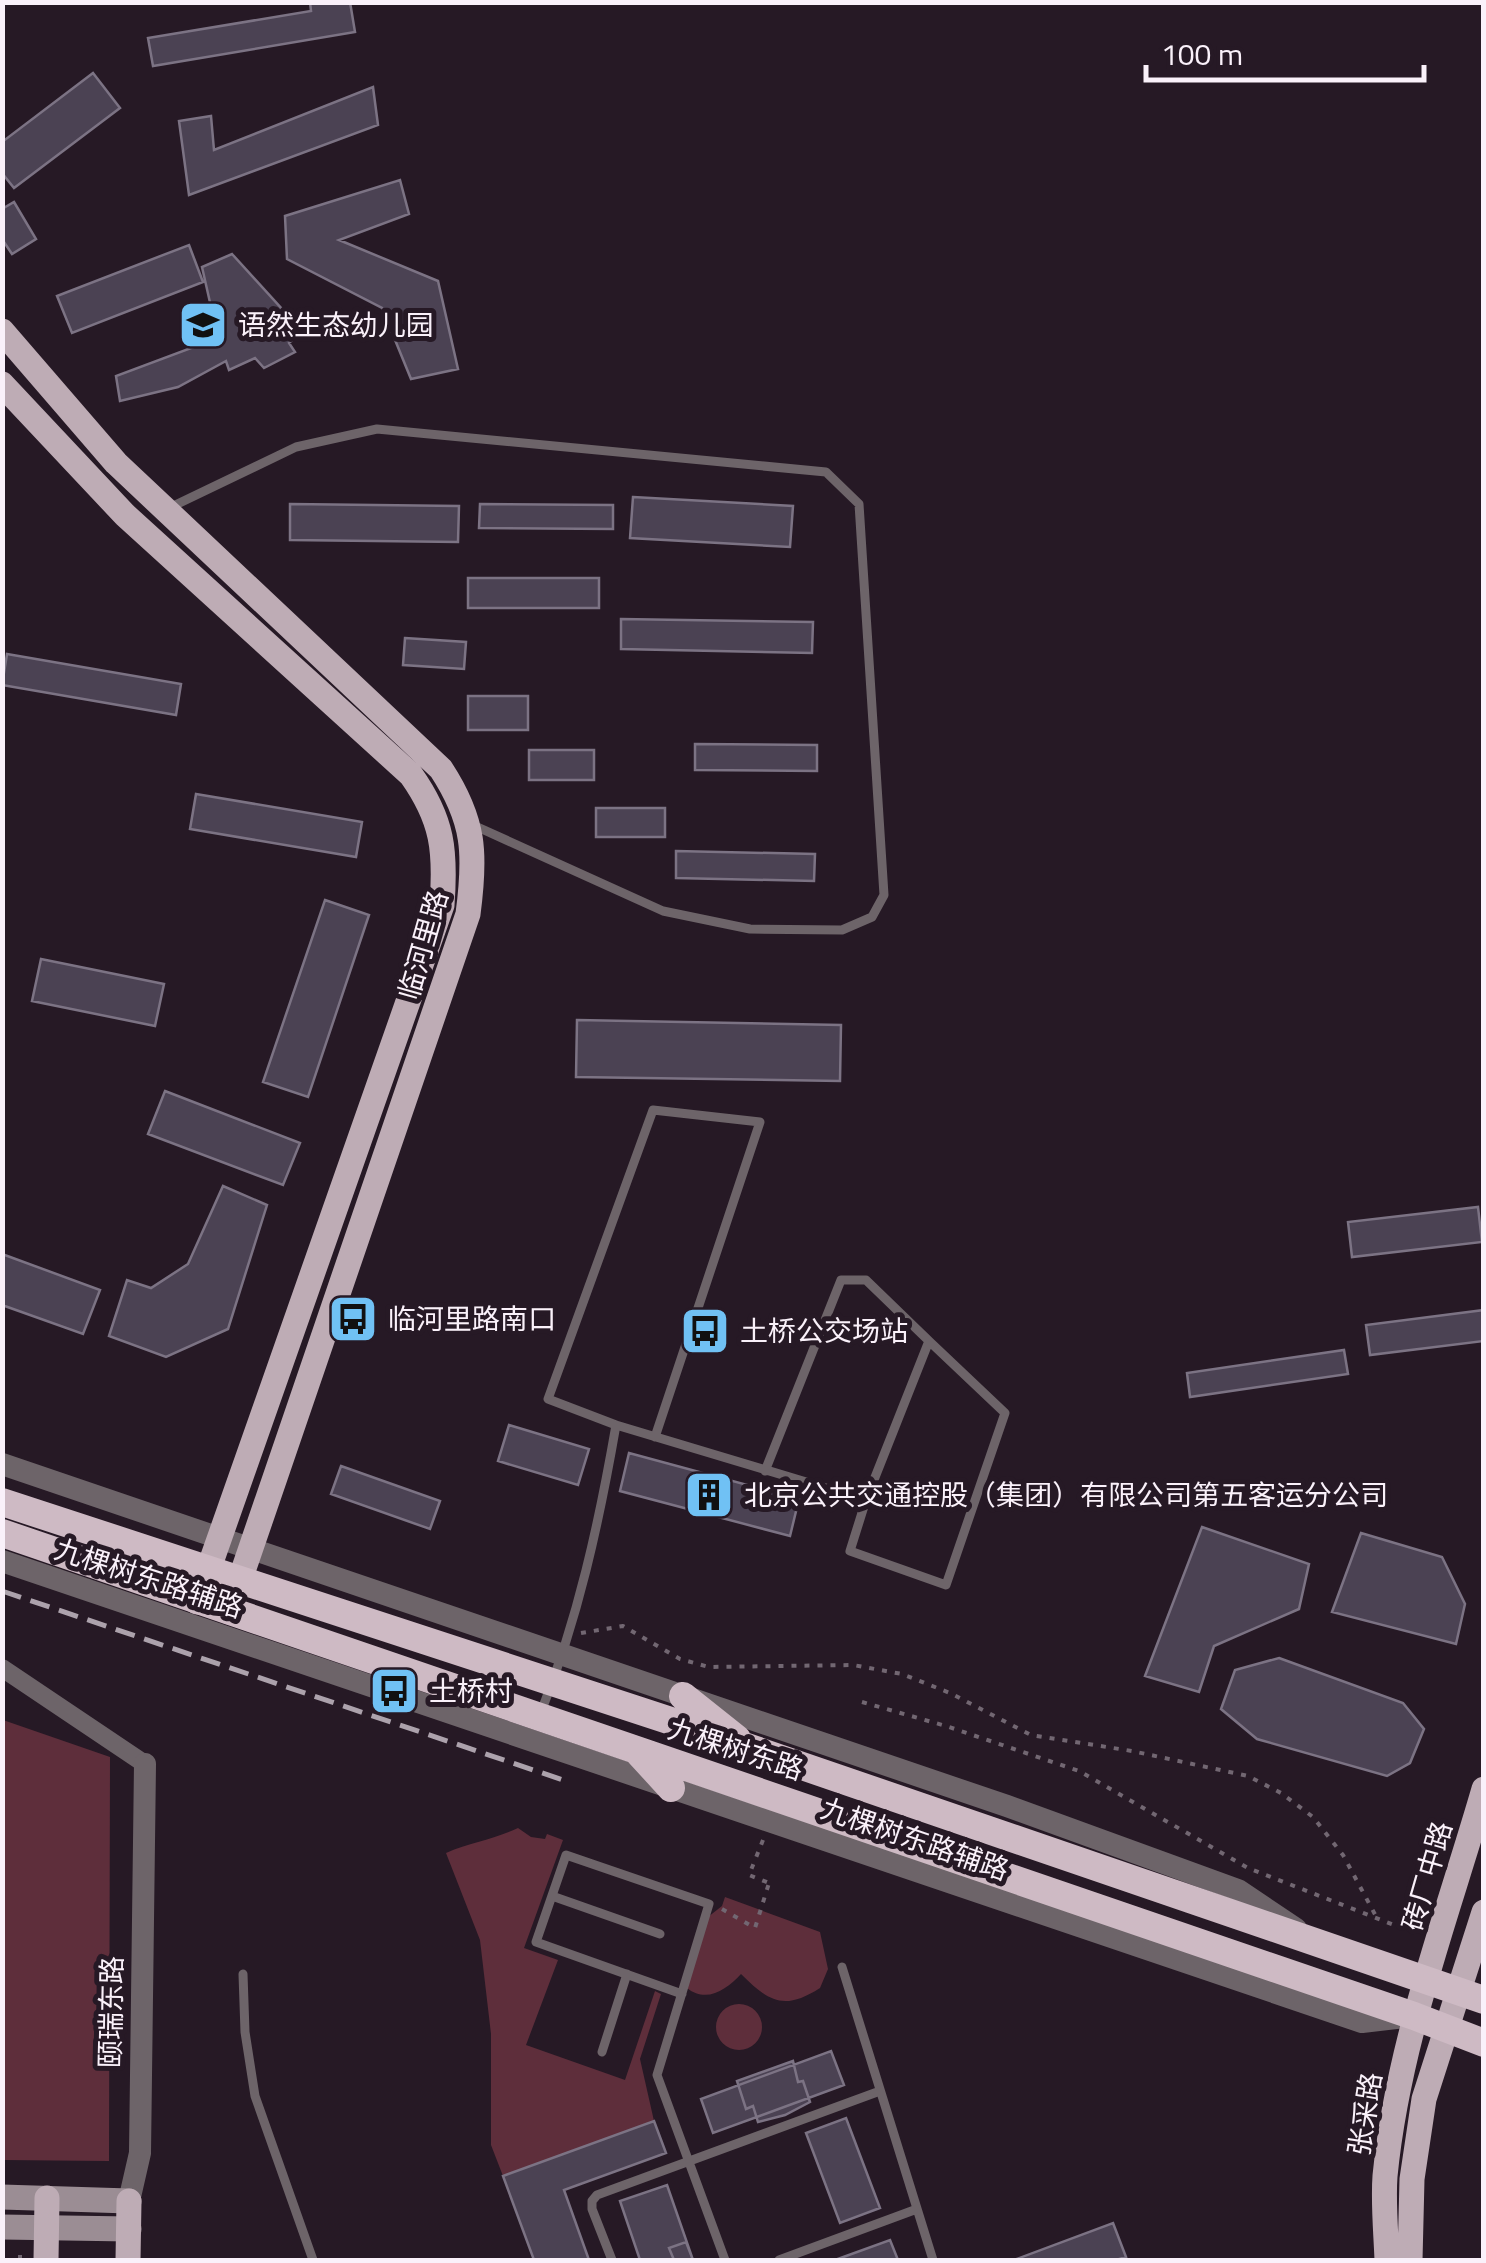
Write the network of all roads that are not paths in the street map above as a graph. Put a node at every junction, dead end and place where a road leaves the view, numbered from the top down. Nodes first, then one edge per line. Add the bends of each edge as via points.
1 (2, 330) edge
2 (2, 384) edge
3 (167, 510) junction
4 (470, 824) junction
5 (929, 1340) junction
6 (616, 1424) junction
7 (655, 1436) junction
8 (2, 1464) edge
9 (765, 1471) junction
10 (866, 1500) junction
11 (2, 1502) edge
12 (2, 1533) edge
13 (220, 1537) junction
14 (252, 1548) junction
15 (2, 1561) edge
16 (209, 1569) junction
17 (241, 1580) junction
18 (198, 1602) junction
19 (229, 1612) junction
20 (561, 1657) junction
21 (2, 1668) edge
22 (683, 1696) junction
23 (538, 1718) junction
24 (746, 1746) junction
25 (636, 1751) junction
26 (145, 1764) joint
27 (671, 1788) junction
28 (1484, 1789) edge
29 (552, 1896) junction
30 (1484, 1912) edge
31 (660, 1934) dead end
32 (1317, 1944) junction
33 (1478, 1953) edge
34 (842, 1966) dead end
35 (243, 1974) dead end
36 (627, 1974) junction
37 (1425, 1980) junction
38 (682, 1994) junction
39 (1472, 1996) edge
40 (1414, 2016) junction
41 (1448, 2030) junction
42 (1484, 2043) edge
43 (602, 2052) dead end
44 (880, 2091) junction
45 (688, 2161) junction
46 (2, 2198) edge
47 (47, 2198) junction
48 (129, 2201) junction
49 (917, 2209) junction
50 (2, 2227) edge
51 (46, 2228) junction
52 (129, 2229) junction
53 (46, 2260) edge
54 (128, 2260) edge
55 (314, 2260) edge
56 (612, 2260) edge
57 (725, 2260) edge
58 (779, 2260) edge
59 (933, 2260) edge
60 (1387, 2260) edge
61 (1410, 2260) edge

1 - 3 main road, 临河里路 via 116,463
2 - 13 main road, 临河里路 via 125,515 411,774 440,826 442,905
3 - 4 main road, 临河里路 via 441,769
3 - 4 lane via 296,447 377,429 826,472 859,504 884,894 872,917 842,930 750,929 664,911
4 - 14 main road, 临河里路 via 468,914
5 - 9 lane via 866,1280 841,1280
5 - 10 lane
5 - 10 lane via 1004,1413 946,1585 850,1551
6 - 7 lane
6 - 7 lane via 548,1398 652,1110 760,1122
6 - 20 lane via 600,1517
7 - 9 lane
8 - 13 street
9 - 10 lane
11 - 16 highway, 九棵树东路
12 - 18 highway, 九棵树东路
13 - 14 street
13 - 16 main road, 临河里路
14 - 17 main road, 临河里路
14 - 20 street
15 - 27 street, 九棵树东路辅路
16 - 17 highway, 九棵树东路
16 - 18 main road, 临河里路
17 - 19 main road, 临河里路
17 - 20 highway, 九棵树东路
18 - 19 highway, 九棵树东路
19 - 23 highway, 九棵树东路
20 - 22 street
20 - 23 lane
20 - 24 highway, 九棵树东路
21 - 26 street
22 - 24 highway
22 - 32 street via 1238,1890
23 - 25 highway, 九棵树东路
24 - 32 highway, 九棵树东路
25 - 27 highway
25 - 40 highway, 九棵树东路
26 - 48 street, 颐瑞东路 via 140,2153
27 - 40 street, 九棵树东路辅路 via 1362,2022
28 - 37 main road, 砖厂中路
29 - 31 lane
29 - 36 lane via 536,1942
29 - 38 lane via 566,1855 708,1904
30 - 33 main road
32 - 37 highway, 九棵树东路
33 - 39 main road
34 - 44 lane
35 - 55 lane via 255,2096
36 - 38 lane
36 - 43 lane
37 - 39 highway, 九棵树东路
37 - 40 main road, 张采路
38 - 45 lane via 657,2074
39 - 41 main road, 张采路
40 - 41 highway, 九棵树东路
40 - 60 main road, 张采路 via 1385,2179
41 - 42 highway, 九棵树东路
41 - 61 main road, 张采路 via 1424,2099 1412,2179
44 - 45 lane
44 - 49 lane
45 - 56 lane via 593,2199
45 - 57 lane
46 - 47 main road
47 - 48 main road
47 - 51 main road
48 - 52 main road, 颐瑞东路
49 - 58 lane
49 - 59 lane
50 - 51 main road
51 - 52 main road
51 - 53 main road
52 - 54 main road, 颐瑞东路

